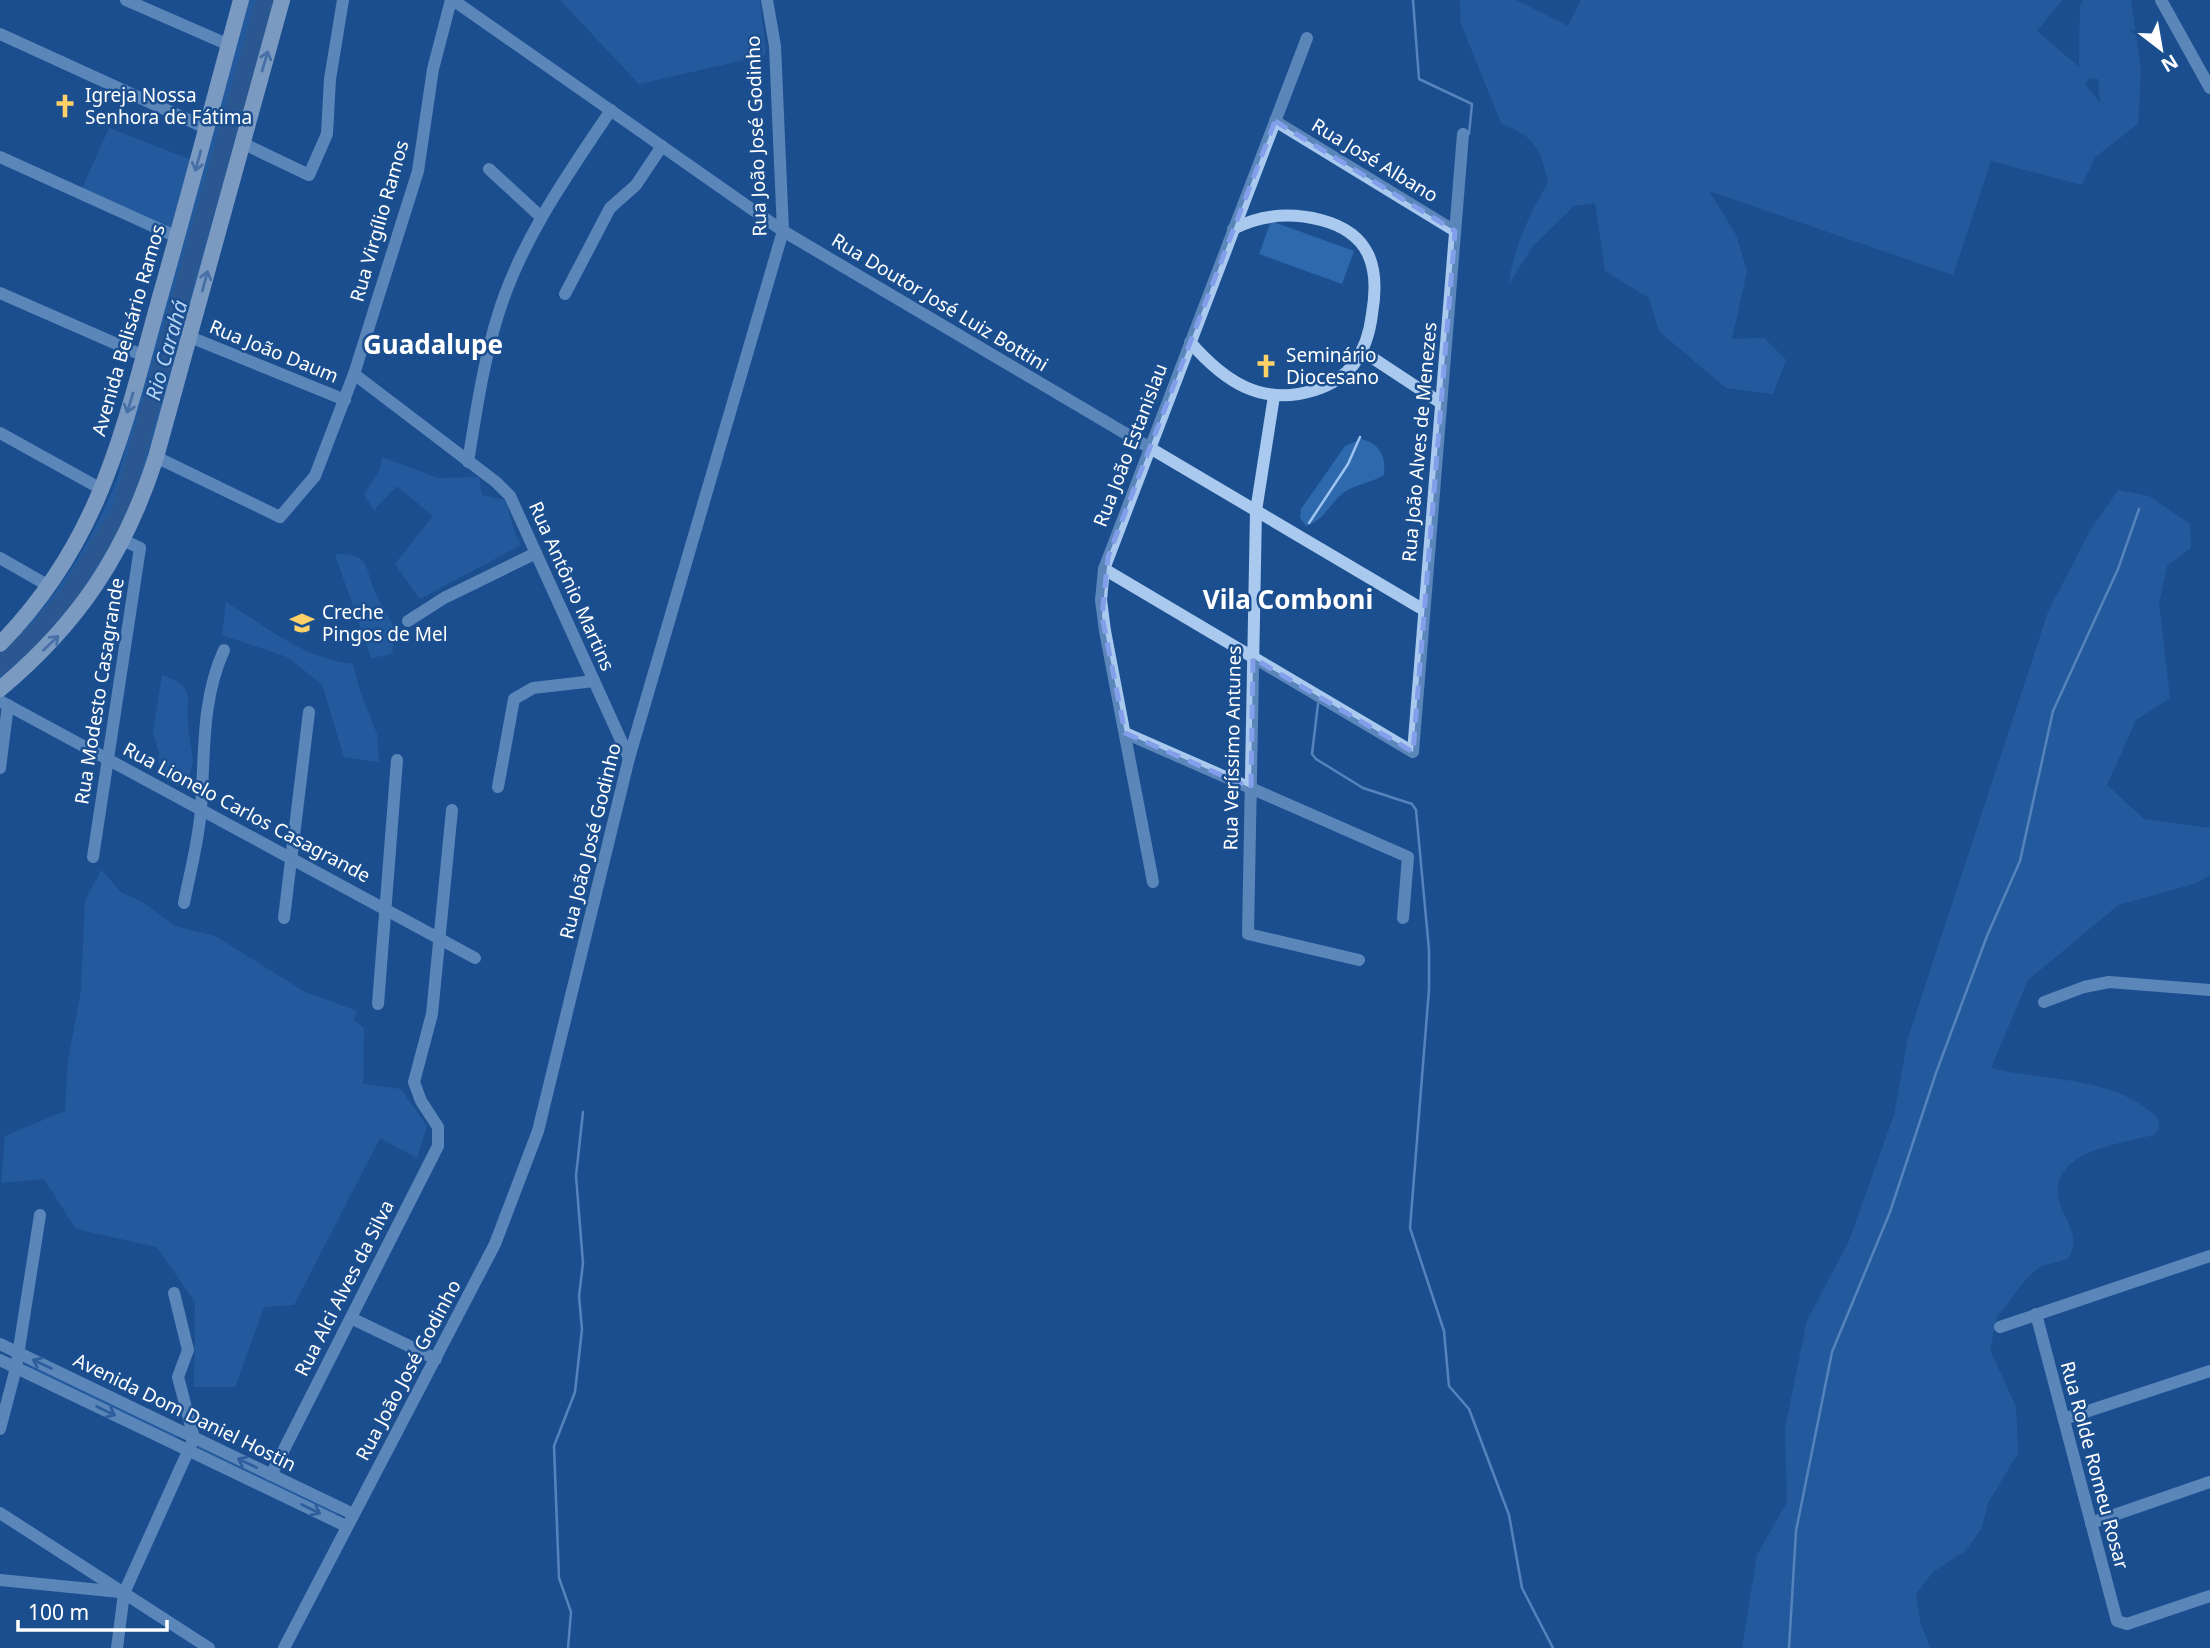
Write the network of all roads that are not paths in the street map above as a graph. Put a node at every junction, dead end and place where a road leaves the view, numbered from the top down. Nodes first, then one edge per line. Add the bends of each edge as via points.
1 (126, 0) edge
2 (241, 0) edge
3 (282, 0) edge
4 (343, 0) edge
5 (452, 0) edge
6 (767, 0) edge
7 (2161, 0) edge
8 (0, 34) edge
9 (1307, 38) dead end
10 (229, 45) junction
11 (2210, 88) edge
12 (611, 110) junction
13 (1275, 121) junction
14 (206, 128) junction
15 (1463, 134) dead end
16 (242, 144) junction
17 (662, 146) junction
18 (0, 157) edge
19 (489, 169) dead end
20 (541, 217) junction
21 (1233, 229) junction
22 (783, 231) junction
23 (1455, 231) junction
24 (177, 237) junction
25 (0, 293) edge
26 (565, 295) dead end
27 (190, 337) junction
28 (1190, 342) junction
29 (1362, 351) junction
30 (144, 356) junction
31 (354, 374) junction
32 (1274, 396) junction
33 (345, 400) junction
34 (1441, 403) junction
35 (0, 433) edge
36 (1149, 448) junction
37 (156, 457) junction
38 (468, 462) junction
39 (103, 491) junction
40 (1256, 511) junction
41 (123, 540) junction
42 (536, 553) junction
43 (0, 558) edge
44 (1104, 569) junction
45 (49, 586) junction
46 (1424, 610) junction
47 (408, 621) dead end
48 (0, 644) edge
49 (224, 650) dead end
50 (1253, 658) junction
51 (594, 681) junction
52 (0, 689) edge
53 (4, 703) edge
54 (309, 712) dead end
55 (1125, 733) junction
56 (629, 758) junction
57 (108, 759) junction
58 (397, 760) dead end
59 (0, 768) edge
60 (498, 787) dead end
61 (1251, 788) junction
62 (201, 809) junction
63 (452, 810) dead end
64 (93, 858) dead end
65 (291, 858) junction
66 (1153, 881) dead end
67 (184, 903) dead end
68 (385, 909) junction
69 (284, 918) dead end
70 (1403, 918) dead end
71 (439, 938) junction
72 (475, 957) dead end
73 (1359, 960) dead end
74 (2210, 990) edge
75 (2043, 1002) dead end
76 (378, 1004) dead end
77 (40, 1215) dead end
78 (2210, 1256) edge
79 (174, 1293) dead end
80 (2036, 1314) junction
81 (351, 1318) junction
82 (2000, 1327) dead end
83 (0, 1344) edge
84 (19, 1353) junction
85 (436, 1359) junction
86 (0, 1360) edge
87 (16, 1368) junction
88 (2210, 1371) edge
89 (2064, 1419) junction
90 (0, 1429) edge
91 (194, 1438) junction
92 (188, 1450) junction
93 (271, 1475) junction
94 (2210, 1482) edge
95 (0, 1513) edge
96 (353, 1514) junction
97 (2091, 1523) junction
98 (346, 1526) junction
99 (0, 1580) edge
100 (124, 1593) junction
101 (2210, 1596) edge
102 (117, 1648) edge
103 (209, 1648) edge
104 (284, 1648) edge

1 - 10 street
2 - 10 main road, Avenida Belisário Ramos
16 -> 3 main road
4 - 16 street via 330,79 327,134 309,176
5 - 12 street, Rua Doutor José Luiz Bottini
5 - 31 street, Rua Virgílio Ramos via 433,69 418,171
6 - 22 street, Rua João José Godinho via 775,46
7 - 11 street
8 - 14 street
9 - 13 street, Rua João Estanislau
10 - 14 main road, Avenida Belisário Ramos
12 - 17 street, Rua Doutor José Luiz Bottini
12 - 20 street
13 - 21 street, Rua João Estanislau
13 - 23 street, Rua José Albano
14 -> 24 main road, Avenida Belisário Ramos
15 - 23 street, Rua João Alves de Menezes
27 -> 16 main road
17 - 22 street, Rua Doutor José Luiz Bottini
17 - 26 street via 636,185 610,208
18 - 24 street
19 - 20 street
20 - 38 street via 498,313
21 - 28 street, Rua João Estanislau
21 - 29 street via 1261,218 1290,214 1328,221 1358,239 1376,275 1371,322
22 - 36 street, Rua Doutor José Luiz Bottini
22 - 56 street, Rua João José Godinho
23 - 34 street, Rua João Alves de Menezes
24 - 30 main road, Avenida Belisário Ramos
25 - 30 street
27 - 33 street, Rua João Daum
27 - 37 main road
28 - 32 street via 1234,384
28 - 36 street, Rua João Estanislau
29 - 32 street via 1332,383 1304,393
29 - 34 street
30 -> 39 main road, Avenida Belisário Ramos
31 - 33 street, Rua Virgílio Ramos
31 - 38 street, Rua Antônio Martins
32 - 40 street, Rua Veríssimo Antunes
33 - 37 street, Rua Virgílio Ramos via 315,476 280,517
34 - 46 street, Rua João Alves de Menezes
35 - 39 street
36 - 40 street, Rua Doutor José Luiz Bottini
36 - 44 street, Rua João Estanislau
37 - 41 main road
38 - 42 street, Rua Antônio Martins via 510,496
39 - 45 main road, Avenida Belisário Ramos
40 - 46 street, Rua Doutor José Luiz Bottini
40 - 50 street, Rua Veríssimo Antunes
52 -> 41 main road via 60,634 97,586
41 - 57 street, Rua Modesto Casagrande via 140,548
42 - 47 street
42 - 51 street, Rua Antônio Martins
43 - 45 street
44 - 50 street
44 - 55 street, Rua João Estanislau via 1102,616
45 - 48 main road, Avenida Belisário Ramos
46 - 50 street, Rua João Alves de Menezes via 1413,752
49 - 62 street via 205,715
50 - 61 street, Rua Veríssimo Antunes
51 - 56 street, Rua Antônio Martins
51 - 60 street via 533,688 514,699
53 - 57 street, Rua Lionelo Carlos Casagrande
53 - 59 street
54 - 65 street
55 - 61 street
55 - 66 street, Rua João Estanislau
56 - 85 street, Rua João José Godinho via 530,1157 495,1244
57 - 62 street, Rua Lionelo Carlos Casagrande
57 - 64 street, Rua Modesto Casagrande
58 - 68 street
61 - 70 street via 1408,857
61 - 73 street, Rua Veríssimo Antunes via 1248,934
62 - 65 street, Rua Lionelo Carlos Casagrande
62 - 67 street
63 - 71 street
65 - 68 street, Rua Lionelo Carlos Casagrande
65 - 69 street
68 - 71 street, Rua Lionelo Carlos Casagrande
68 - 76 street
71 - 72 street, Rua Lionelo Carlos Casagrande
71 - 81 street, Rua Alci Alves da Silva via 430,1022 414,1082 440,1136 438,1146
74 - 75 street via 2109,982
77 - 84 street
78 - 80 street
79 - 91 street via 188,1350 178,1377
80 - 82 street
80 - 89 street, Rua Rolde Romeu Rosar
81 - 85 street
81 - 93 street, Rua Alci Alves da Silva
83 - 84 street, Avenida Dom Daniel Hostin
84 - 87 street
91 -> 84 street, Avenida Dom Daniel Hostin
85 - 96 street, Rua João José Godinho
86 - 87 street, Avenida Dom Daniel Hostin
87 - 90 street
87 -> 92 street, Avenida Dom Daniel Hostin
88 - 89 street
89 - 97 street, Rua Rolde Romeu Rosar
91 - 92 street
93 -> 91 street, Avenida Dom Daniel Hostin
92 -> 98 street, Avenida Dom Daniel Hostin
92 - 100 street
93 - 96 street, Avenida Dom Daniel Hostin
94 - 97 street
95 - 100 street
96 - 98 street, Rua João José Godinho
97 - 101 street, Rua Rolde Romeu Rosar via 2120,1624
98 - 104 street, Rua João José Godinho
99 - 100 street
100 - 102 street
100 - 103 street

